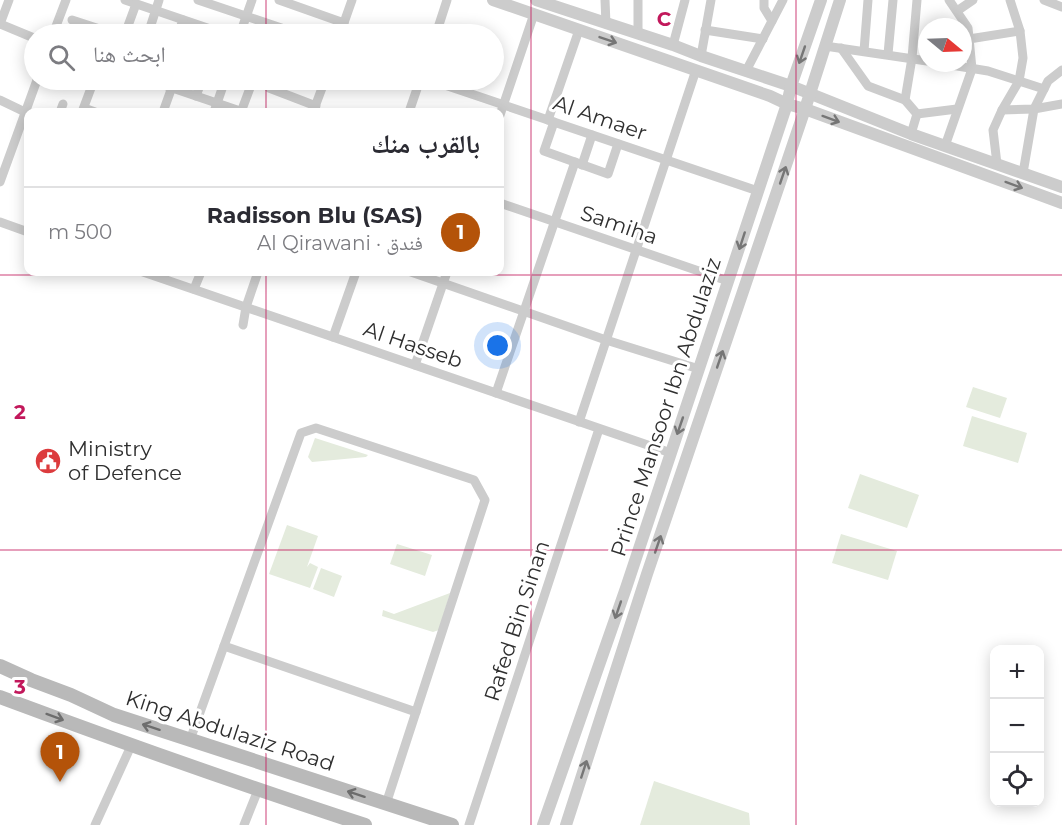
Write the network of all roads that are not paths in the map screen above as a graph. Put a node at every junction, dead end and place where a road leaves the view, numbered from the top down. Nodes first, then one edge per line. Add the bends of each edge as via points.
1 (9, 0) edge
2 (66, 0) edge
3 (125, 0) edge
4 (159, 0) edge
5 (198, 0) edge
6 (252, 0) edge
7 (279, 0) edge
8 (352, 0) edge
9 (447, 0) edge
10 (493, 0) edge
11 (605, 0) edge
12 (638, 0) edge
13 (685, 0) edge
14 (711, 0) edge
15 (764, 0) edge
16 (783, 0) edge
17 (821, 0) edge
18 (840, 0) edge
19 (868, 0) edge
20 (894, 0) edge
21 (917, 0) edge
22 (949, 0) edge
23 (974, 0) edge
24 (1010, 0) edge
25 (1044, 0) edge
26 (539, 1) edge
27 (136, 4) junction
28 (1062, 7) edge
29 (156, 11) junction
30 (957, 11) junction
31 (534, 14) junction
32 (246, 17) junction
33 (962, 18) edge
34 (72, 20) dead end
35 (183, 20) junction
36 (772, 21) junction
37 (344, 23) joint
38 (0, 24) edge
39 (57, 24) edge
40 (84, 24) edge
41 (129, 24) edge
42 (151, 24) edge
43 (182, 24) edge
44 (195, 24) edge
45 (244, 24) edge
46 (267, 24) edge
47 (439, 24) edge
48 (606, 24) junction
49 (579, 30) junction
50 (705, 30) junction
51 (1020, 31) junction
52 (24, 34) edge
53 (638, 34) junction
54 (763, 39) junction
55 (972, 39) edge
56 (673, 45) junction
57 (825, 46) junction
58 (841, 48) junction
59 (864, 51) junction
60 (888, 54) junction
61 (701, 56) junction
62 (912, 58) junction
63 (918, 59) edge
64 (972, 69) edge
65 (696, 70) junction
66 (1062, 70) edge
67 (746, 71) junction
68 (971, 72) edge
69 (1019, 81) junction
70 (791, 86) junction
71 (1044, 89) junction
72 (34, 90) edge
73 (90, 90) edge
74 (171, 90) edge
75 (180, 90) edge
76 (198, 90) edge
77 (221, 90) edge
78 (250, 90) edge
79 (273, 90) edge
80 (322, 90) edge
81 (417, 90) edge
82 (460, 90) edge
83 (809, 93) junction
84 (196, 96) junction
85 (0, 100) edge
86 (905, 100) junction
87 (503, 104) junction
88 (787, 104) junction
89 (1062, 104) edge
90 (27, 108) edge
91 (84, 108) edge
92 (164, 108) edge
93 (215, 108) edge
94 (243, 108) edge
95 (313, 108) edge
96 (315, 108) edge
97 (410, 108) edge
98 (502, 108) edge
99 (805, 109) junction
100 (1034, 109) junction
101 (957, 110) junction
102 (1002, 110) junction
103 (24, 111) edge
104 (917, 114) junction
105 (24, 117) edge
106 (551, 121) junction
107 (18, 133) junction
108 (911, 134) junction
109 (24, 135) edge
110 (592, 135) junction
111 (618, 144) junction
112 (945, 146) junction
113 (666, 160) junction
114 (578, 164) junction
115 (997, 164) junction
116 (1023, 173) junction
117 (0, 182) edge
118 (1062, 187) edge
119 (758, 191) junction
120 (1062, 202) edge
121 (504, 204) edge
122 (0, 222) edge
123 (555, 222) junction
124 (24, 231) edge
125 (636, 250) junction
126 (164, 276) edge
127 (200, 276) edge
128 (257, 276) edge
129 (355, 276) edge
130 (423, 276) edge
131 (446, 276) edge
132 (728, 281) junction
133 (443, 283) junction
134 (195, 289) junction
135 (246, 307) junction
136 (524, 311) junction
137 (243, 325) dead end
138 (333, 337) junction
139 (606, 340) junction
140 (415, 365) junction
141 (699, 369) junction
142 (496, 393) junction
143 (579, 422) junction
144 (599, 429) junction
145 (671, 453) junction
146 (224, 646) junction
147 (0, 666) edge
148 (0, 697) edge
149 (416, 712) junction
150 (190, 740) junction
151 (131, 746) junction
152 (258, 790) junction
153 (386, 804) junction
154 (549, 809) junction
155 (567, 820) edge
156 (95, 825) edge
157 (244, 825) edge
158 (365, 825) edge
159 (452, 825) edge
160 (469, 825) edge
161 (543, 825) edge

1 - 38 street
2 - 39 street
3 - 27 street
4 - 29 street
5 - 32 street
6 - 32 street
7 - 37 street
8 - 37 street
9 - 47 street
10 - 31 street
11 - 48 street
12 - 53 street
13 - 56 street
14 - 50 street
15 - 36 street
16 - 36 street
17 -> 70 street, Prince Mansoor Ibn Abdulaziz
18 - 57 street, Prince Mansoor Ibn Abdulaziz
19 - 59 street
20 - 60 street
21 - 62 street
22 - 30 street
23 - 30 street
24 - 51 street
25 - 28 street
26 - 48 street
27 - 29 street
27 - 41 street
29 - 35 street
29 - 42 street
30 - 33 street
31 - 49 street
31 - 87 street
32 - 45 street
32 - 46 street
34 - 40 street
35 - 43 street
35 - 44 street
36 - 54 street
38 - 52 street
48 - 53 street
49 -> 65 street
49 - 106 street
50 - 54 street
50 - 61 street
51 - 55 street
51 - 69 street via 1023,58
53 - 56 street
54 - 67 street
56 - 61 street
57 - 58 street
57 - 83 street, Prince Mansoor Ibn Abdulaziz
58 - 59 street
58 - 86 street via 868,86
59 - 60 street
60 - 62 street
61 - 67 street
62 - 63 street
62 - 86 street
64 - 69 street
65 - 88 street
65 - 113 street
66 - 71 street
67 - 70 street
68 - 101 street
69 - 71 street
69 - 102 street
70 - 83 street
70 - 88 street, Prince Mansoor Ibn Abdulaziz
71 - 100 street
72 - 90 street
73 - 91 street
74 - 92 street
75 - 84 street
76 - 84 street
77 - 93 street
78 - 94 street
79 - 95 street
80 - 96 street
81 - 97 street
82 - 87 street, Al Amaer
83 - 99 street, Prince Mansoor Ibn Abdulaziz
83 - 108 street
84 - 93 street
85 - 103 street
86 - 104 street
87 - 98 street
87 - 106 street, Al Amaer
88 - 99 street
88 - 119 street, Prince Mansoor Ibn Abdulaziz
89 - 100 street
99 -> 120 street
155 -> 99 street, Prince Mansoor Ibn Abdulaziz
100 - 102 street
100 - 116 street
101 - 104 street
101 - 112 street
102 - 115 street via 993,130
104 - 108 street
105 - 107 street
106 - 110 street, Al Amaer
106 - 114 street via 544,151
107 - 109 street
107 - 117 street
108 - 112 street
110 - 111 street, Al Amaer
110 - 114 street
111 - 113 street, Al Amaer
111 - 114 street via 608,174
112 - 115 street
113 - 119 street, Al Amaer
113 - 125 street
114 - 123 street
115 - 116 street
116 - 118 street
119 -> 132 street, Prince Mansoor Ibn Abdulaziz
121 - 123 street, Samiha
122 - 124 street
123 - 125 street, Samiha
123 - 136 street
125 - 132 street, Samiha
125 - 139 street
126 - 134 street, Al Hasseb
127 - 134 street
128 - 135 street
129 - 138 street
130 - 133 street
131 - 133 street
132 - 141 street, Prince Mansoor Ibn Abdulaziz
133 - 136 street
133 - 140 street
134 - 135 street, Al Hasseb
135 - 137 street
135 - 138 street, Al Hasseb
136 - 139 street
136 - 142 street
138 - 140 street, Al Hasseb
139 - 141 street
139 - 143 street
140 - 142 street, Al Hasseb
141 -> 145 street, Prince Mansoor Ibn Abdulaziz
142 - 143 street, Al Hasseb
143 - 144 street, Al Hasseb
144 - 145 street, Al Hasseb
144 - 160 street, Rafed Bin Sinan
145 -> 154 street, Prince Mansoor Ibn Abdulaziz
146 - 149 street
146 - 149 street via 301,433 316,428 474,480 485,500
146 - 150 street
150 -> 147 main road, King Abdulaziz Road via 114,715
148 -> 151 main road, King Abdulaziz Road
149 - 153 street
153 -> 150 main road, King Abdulaziz Road
151 - 152 main road, King Abdulaziz Road
151 - 156 street
152 - 157 street
152 - 158 main road, King Abdulaziz Road
153 - 159 main road, King Abdulaziz Road
154 - 155 street
154 - 161 street, Prince Mansoor Ibn Abdulaziz

